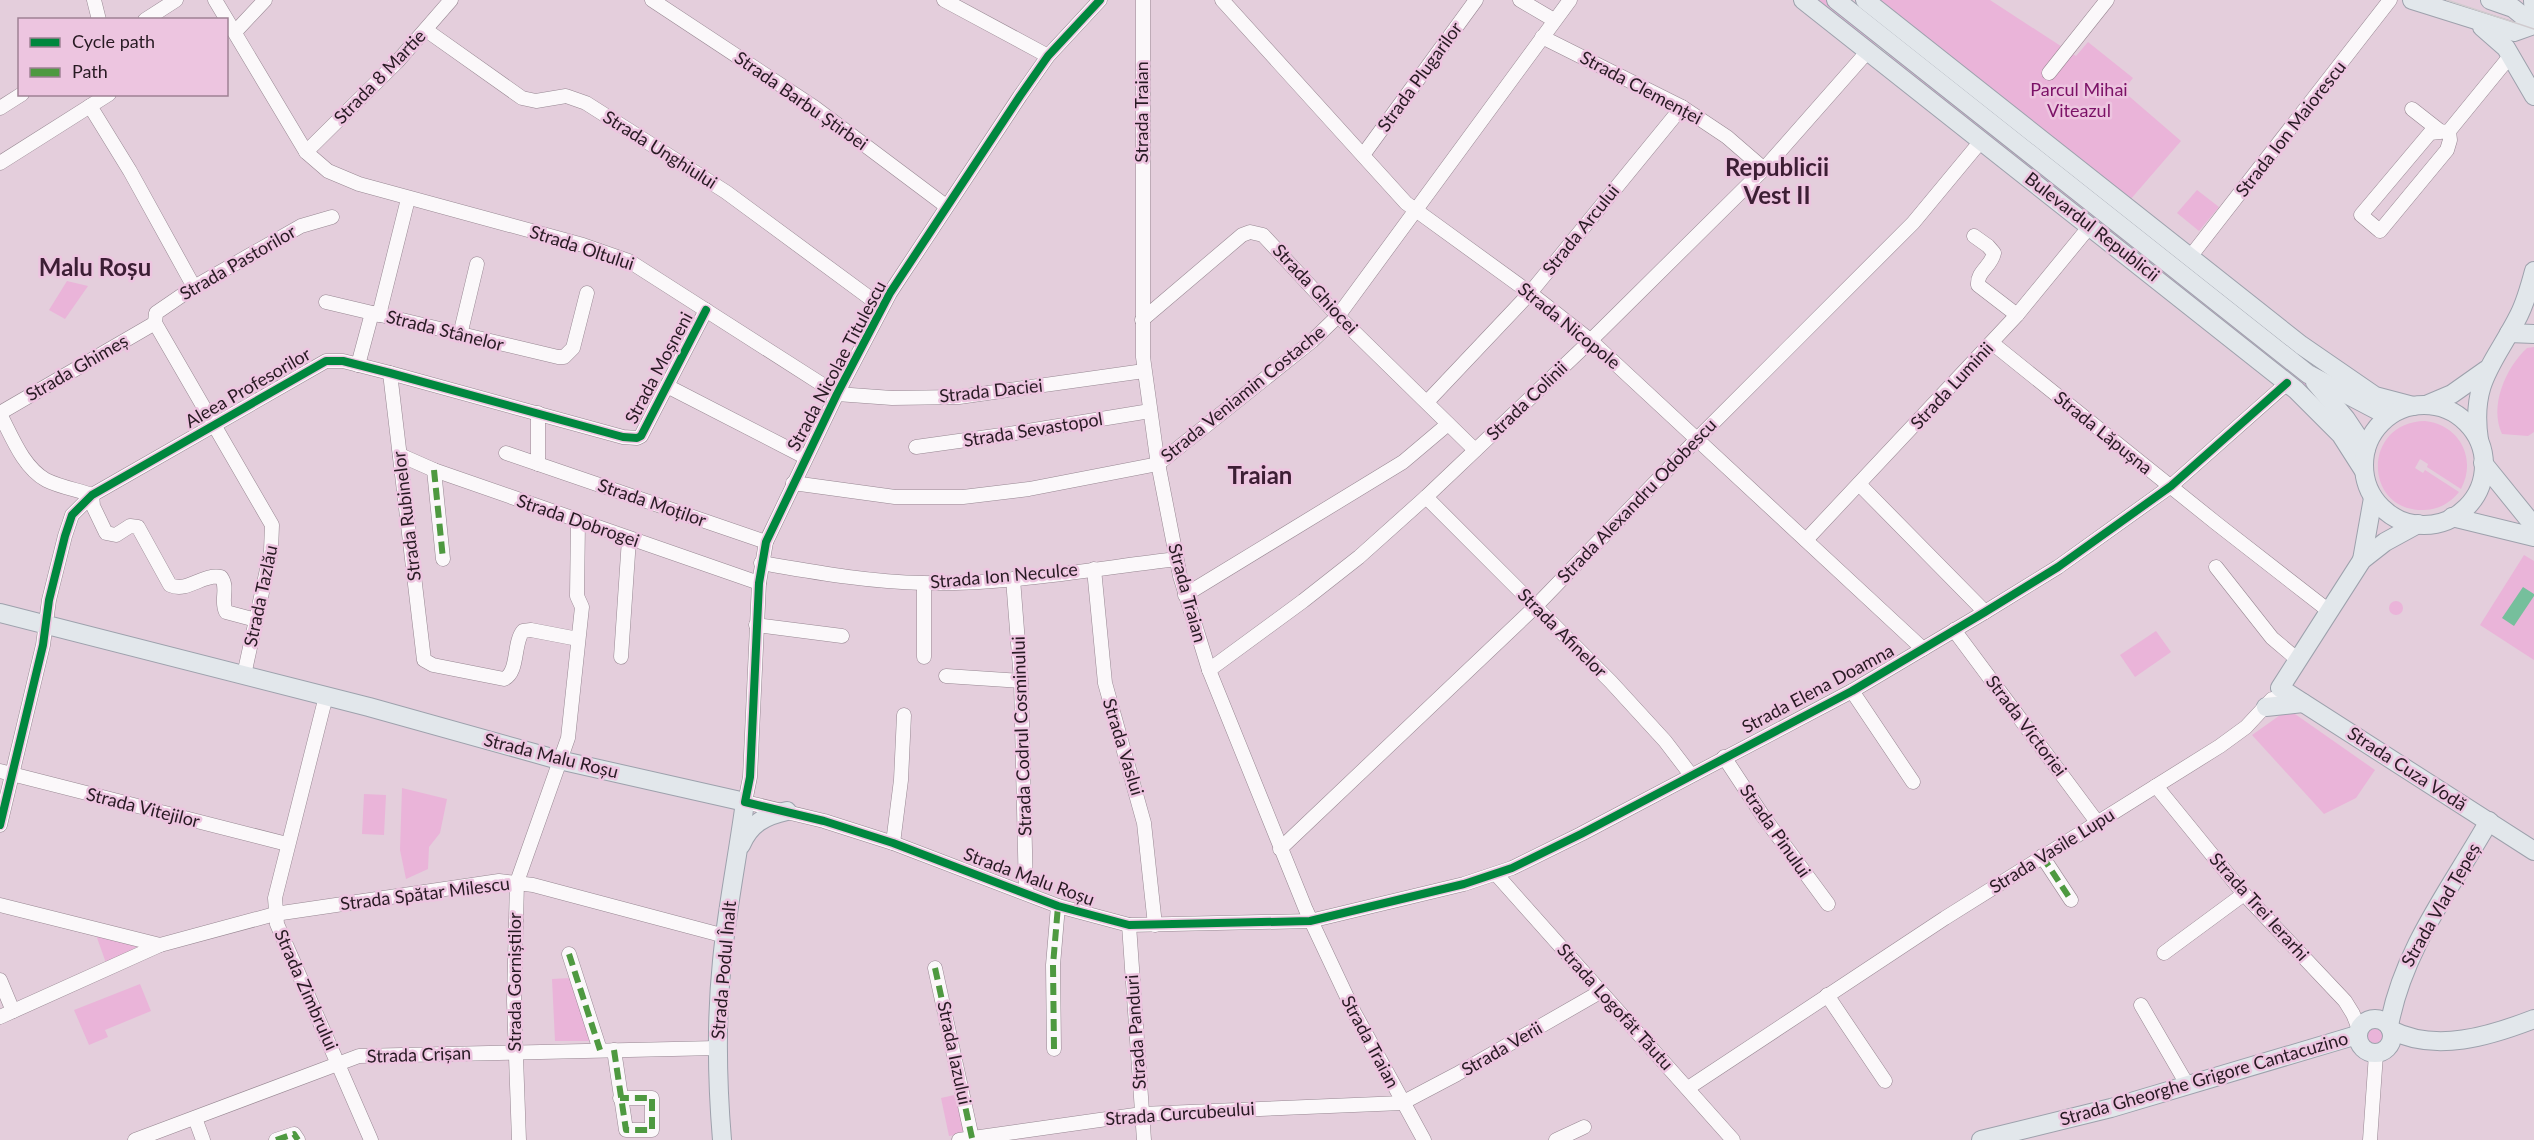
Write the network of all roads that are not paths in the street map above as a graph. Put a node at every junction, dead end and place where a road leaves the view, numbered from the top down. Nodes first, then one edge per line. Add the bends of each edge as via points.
1 (94, 0) edge
2 (176, 0) edge
3 (215, 0) edge
4 (264, 0) edge
5 (451, 0) edge
6 (652, 0) edge
7 (944, 0) edge
8 (1100, 0) edge
9 (1143, 0) edge
10 (1222, 0) edge
11 (1476, 0) edge
12 (1520, 0) edge
13 (1570, 0) edge
14 (1803, 0) edge
15 (1836, 0) edge
16 (1865, 0) edge
17 (2107, 0) edge
18 (2390, 0) edge
19 (2412, 0) edge
20 (2490, 0) edge
21 (2534, 0) edge
22 (98, 18) edge
23 (148, 18) edge
24 (226, 18) edge
25 (1554, 20) junction
26 (2474, 20) junction
27 (2534, 21) edge
28 (229, 24) edge
29 (2534, 25) edge
30 (426, 30) junction
31 (1542, 37) junction
32 (1868, 51) junction
33 (2511, 55) junction
34 (1048, 56) junction
35 (2049, 73) dead end
36 (19, 96) edge
37 (106, 96) edge
38 (2534, 96) edge
39 (90, 106) junction
40 (1682, 106) junction
41 (0, 108) edge
42 (2412, 109) dead end
43 (2444, 131) junction
44 (1981, 141) junction
45 (306, 152) junction
46 (1363, 154) junction
47 (0, 163) edge
48 (1764, 169) junction
49 (408, 199) junction
50 (946, 206) junction
51 (1416, 211) junction
52 (332, 217) dead end
53 (2090, 226) junction
54 (1974, 236) dead end
55 (2190, 257) junction
56 (477, 264) dead end
57 (2534, 271) edge
58 (194, 287) junction
59 (1530, 292) junction
60 (587, 293) dead end
61 (2526, 297) junction
62 (326, 302) dead end
63 (882, 307) junction
64 (706, 310) junction
65 (376, 314) junction
66 (2017, 315) junction
67 (2534, 315) edge
68 (1338, 316) junction
69 (1142, 320) junction
70 (155, 323) junction
71 (2510, 333) junction
72 (2534, 334) edge
73 (460, 335) junction
74 (1590, 340) junction
75 (1992, 343) junction
76 (358, 365) junction
77 (2488, 369) junction
78 (1144, 371) junction
79 (390, 373) junction
80 (2308, 374) junction
81 (2287, 383) junction
82 (668, 386) junction
83 (837, 393) junction
84 (1427, 402) junction
85 (2420, 406) junction
86 (1150, 411) junction
87 (538, 412) junction
88 (0, 414) edge
89 (2388, 416) junction
90 (215, 424) junction
91 (1448, 424) junction
92 (637, 438) joint
93 (1696, 440) junction
94 (2479, 441) junction
95 (916, 447) dead end
96 (2366, 449) junction
97 (1475, 450) junction
98 (506, 453) dead end
99 (400, 455) junction
100 (805, 457) junction
101 (2483, 463) junction
102 (538, 464) junction
103 (1158, 464) junction
104 (434, 470) junction
105 (2364, 471) junction
106 (793, 483) junction
107 (1859, 484) junction
108 (2171, 486) junction
109 (92, 495) junction
110 (1426, 497) junction
111 (2373, 498) junction
112 (2452, 518) junction
113 (578, 521) junction
114 (2418, 524) junction
115 (2534, 526) edge
116 (2534, 537) edge
117 (629, 539) junction
118 (1806, 540) junction
119 (766, 542) junction
120 (443, 559) dead end
121 (1176, 559) junction
122 (2362, 560) junction
123 (761, 562) junction
124 (2216, 567) dead end
125 (1094, 569) junction
126 (1013, 579) junction
127 (759, 583) junction
128 (924, 584) junction
129 (1185, 595) junction
130 (1535, 607) junction
131 (2329, 611) junction
132 (1985, 612) junction
133 (0, 613) edge
134 (256, 620) junction
135 (45, 625) junction
136 (756, 625) junction
137 (1954, 630) junction
138 (842, 636) dead end
139 (578, 639) junction
140 (1923, 649) junction
141 (621, 657) dead end
142 (924, 657) dead end
143 (2296, 664) junction
144 (1209, 670) junction
145 (244, 675) junction
146 (946, 676) dead end
147 (1021, 681) junction
148 (2280, 688) junction
149 (1851, 691) junction
150 (326, 696) junction
151 (2303, 703) junction
152 (2266, 707) junction
153 (904, 715) dead end
154 (1724, 757) junction
155 (559, 760) junction
156 (6, 773) edge
157 (1691, 775) junction
158 (1913, 782) dead end
159 (2156, 786) junction
160 (745, 802) junction
161 (786, 812) junction
162 (2489, 821) junction
163 (2097, 822) junction
164 (0, 825) edge
165 (893, 843) junction
166 (287, 844) junction
167 (1280, 849) junction
168 (2534, 851) edge
169 (738, 852) junction
170 (2042, 856) junction
171 (1496, 874) junction
172 (517, 882) junction
173 (1026, 893) junction
174 (2244, 894) junction
175 (2071, 900) dead end
176 (1828, 904) dead end
177 (0, 905) edge
178 (1058, 906) junction
179 (275, 914) junction
180 (1310, 921) junction
181 (1129, 925) junction
182 (1155, 926) junction
183 (725, 936) junction
184 (160, 945) junction
185 (2164, 953) dead end
186 (569, 954) dead end
187 (935, 968) dead end
188 (0, 980) edge
189 (1600, 992) junction
190 (1827, 995) junction
191 (2393, 1003) junction
192 (2141, 1005) dead end
193 (13, 1011) junction
194 (0, 1017) edge
195 (2534, 1019) edge
196 (2390, 1028) junction
197 (2358, 1032) junction
198 (2416, 1040) junction
199 (717, 1048) junction
200 (1054, 1049) dead end
201 (600, 1050) junction
202 (614, 1050) junction
203 (516, 1052) junction
204 (2376, 1054) junction
205 (338, 1062) junction
206 (1885, 1081) dead end
207 (2188, 1086) junction
208 (1688, 1088) junction
209 (620, 1098) dead end
210 (1402, 1103) junction
211 (1142, 1114) junction
212 (195, 1118) junction
213 (1584, 1127) dead end
214 (965, 1139) edge
215 (135, 1140) edge
216 (203, 1140) edge
217 (276, 1140) edge
218 (298, 1140) edge
219 (371, 1140) edge
220 (519, 1140) edge
221 (722, 1140) edge
222 (1144, 1140) edge
223 (1424, 1140) edge
224 (1556, 1140) edge
225 (1733, 1140) edge
226 (1981, 1140) edge
227 (2370, 1140) edge

1 - 22 street
2 - 23 street
3 - 24 street, Strada Oltului
4 - 28 street
5 - 30 street, Strada 8 Martie
6 - 50 street, Strada Barbu Știrbei via 814,107
7 - 34 street
8 - 34 street, Strada Nicolae Titulescu
9 - 69 street, Strada Traian
10 - 46 street, Strada Nicopole
11 - 46 street, Strada Plugarilor
12 - 25 street
13 - 25 street, Strada Veniamin Costache
14 - 32 main road, Bulevardul Republicii
15 - 80 main road, Bulevardul Republicii
16 - 55 main road, Bulevardul Republicii
17 - 35 street
18 - 55 street, Strada Ion Maiorescu
19 - 26 main road
20 - 29 main road via 2513,8
21 - 27 main road
25 - 31 street, Strada Veniamin Costache
26 - 29 main road via 2514,32
26 - 33 main road
28 - 45 street, Strada Oltului
30 - 45 street, Strada 8 Martie
30 - 63 street, Strada Unghiului via 522,98 536,101 566,96 586,103 726,192
31 - 40 street, Strada Clemenței
31 - 51 street, Strada Veniamin Costache
32 - 44 main road, Bulevardul Republicii
32 - 48 street, Strada Colinii
33 - 38 main road
33 - 43 street
34 - 50 street, Strada Nicolae Titulescu
36 - 41 street
37 - 39 street
39 - 47 street
39 - 58 street
40 - 48 street, Strada Clemenței
40 - 59 street, Strada Arcului
42 - 43 street
43 - 43 street via 2430,133 2361,215 2380,231 2447,150 2450,140
44 - 53 main road, Bulevardul Republicii
44 - 93 street, Strada Alexandru Odobescu via 1913,223
45 - 49 street, Strada Oltului via 343,179
46 - 51 street, Strada Nicopole
48 - 74 street, Strada Colinii
49 - 64 street, Strada Oltului via 614,255 644,268
49 - 65 street
50 - 63 street, Strada Nicolae Titulescu
51 - 59 street, Strada Nicopole
51 - 68 street, Strada Veniamin Costache
52 - 58 street, Strada Pastorilor via 301,226
53 - 66 street, Strada Luminii
53 - 81 main road, Bulevardul Republicii
54 - 66 street via 1994,253 1978,276 1978,285
55 - 85 main road, Bulevardul Republicii via 2351,381 2375,396
56 - 73 street
57 - 61 main road
58 - 70 street, Strada Pastorilor via 156,313
59 - 74 street, Strada Nicopole
59 - 84 street, Strada Arcului
60 - 73 street, Strada Stânelor via 573,348 564,357
61 - 67 main road
61 - 71 main road
62 - 65 street, Strada Stânelor
63 - 83 street, Strada Nicolae Titulescu
64 - 82 street, Strada Moșneni
64 - 83 street, Strada Oltului
65 - 73 street, Strada Stânelor
65 - 76 street
66 - 75 street, Strada Luminii
68 - 69 street, Strada Ghiocei via 1269,240 1250,232
68 - 84 street, Strada Ghiocei
68 - 103 street, Strada Veniamin Costache
69 - 78 street, Strada Traian
70 - 88 street, Strada Ghimeș
70 - 90 street, Strada Tazlău
71 - 72 main road
71 - 77 main road
74 - 93 street, Strada Nicopole
74 - 97 street, Strada Colinii
75 - 107 street, Strada Luminii
75 - 108 street, Strada Lăpușna
76 - 79 street, Aleea Profesorilor
76 - 90 street, Aleea Profesorilor via 326,361
77 - 85 main road via 2452,394
77 - 94 main road via 2478,395
78 - 83 street, Strada Daciei via 959,397 892,398
78 - 86 street, Strada Traian
79 - 87 street, Aleea Profesorilor
79 - 99 street, Strada Rubinelor
80 - 89 main road, Bulevardul Republicii
80 - 96 main road, Bulevardul Republicii
81 - 105 main road, Bulevardul Republicii via 2336,430
81 - 108 street, Strada Elena Doamna
82 - 92 street, Strada Moșneni
82 - 100 street
83 - 100 street, Strada Nicolae Titulescu
84 - 91 street, Strada Ghiocei
85 - 89 main road
85 - 94 main road via 2452,412
86 - 95 street, Strada Sevastopol
86 - 103 street, Strada Traian
87 - 92 street, Aleea Profesorilor
87 - 102 street
88 - 109 street via 25,461 36,473 47,481
89 - 96 main road via 2371,436
90 - 109 street, Aleea Profesorilor
90 - 134 street, Strada Tazlău via 272,525 271,551
91 - 97 street, Strada Ghiocei
91 - 129 street via 1403,462
93 - 118 street, Strada Nicopole
93 - 130 street, Strada Alexandru Odobescu
94 - 101 main road
96 - 105 main road
97 - 110 street, Strada Colinii
98 - 102 street, Strada Moților
99 - 104 street, Strada Dobrogei
99 - 139 street, Strada Rubinelor via 424,660 504,679 511,674 519,636 524,631
100 - 106 street, Strada Nicolae Titulescu
101 - 112 main road via 2475,495
101 - 115 main road
102 - 119 street, Strada Moților
103 - 106 street, Strada Veniamin Costache via 1029,489 963,497 895,497
103 - 121 street, Strada Traian
104 - 113 street, Strada Dobrogei
104 - 120 street
105 - 111 main road
106 - 119 street, Strada Nicolae Titulescu
107 - 118 street, Strada Luminii
107 - 132 street
108 - 131 street, Strada Lăpușna
108 - 132 street, Strada Elena Doamna via 2058,567
109 - 134 street via 106,533 116,535 130,526 138,527 170,585 180,588 221,577 226,612
109 - 135 street, Aleea Profesorilor via 72,515
110 - 130 street, Strada Afinelor
110 - 144 street, Strada Colinii via 1312,593
111 - 114 main road via 2401,520
111 - 122 main road, Strada Vasile Lupu
112 - 114 main road
112 - 116 main road
113 - 117 street, Strada Dobrogei
113 - 139 street, Strada Gorniștilor via 577,596 582,607
114 - 122 main road, Strada Vasile Lupu
117 - 127 street, Strada Dobrogei
117 - 141 street
118 - 140 street, Strada Nicopole
119 - 123 street, Strada Nicolae Titulescu
121 - 125 street, Strada Ion Neculce
121 - 129 street, Strada Traian
122 - 131 main road, Strada Vasile Lupu
123 - 127 street, Strada Nicolae Titulescu
123 - 128 street, Strada Ion Neculce via 858,579
124 - 143 street
125 - 126 street, Strada Ion Neculce
125 - 182 street, Strada Vaslui via 1105,683 1144,823
126 - 128 street, Strada Ion Neculce
126 - 147 street, Strada Codrul Cosminului
127 - 136 street, Strada Nicolae Titulescu
128 - 142 street
129 - 144 street, Strada Traian
130 - 157 street, Strada Afinelor via 1625,697
130 - 167 street, Strada Alexandru Odobescu
131 - 143 main road, Strada Vasile Lupu
132 - 137 street, Strada Elena Doamna
133 - 135 main road, Strada Malu Roșu
134 - 145 street, Strada Tazlău
135 - 145 main road, Strada Malu Roșu
135 - 156 street, Aleea Profesorilor via 43,645
136 - 138 street
136 - 160 street, Strada Nicolae Titulescu via 750,777
137 - 140 street, Strada Elena Doamna
137 - 163 street, Strada Victoriei
139 - 155 street, Strada Gorniștilor via 568,738
140 - 149 street, Strada Elena Doamna
143 - 148 main road, Strada Vasile Lupu
143 - 151 main road
144 - 167 street, Strada Traian
145 - 150 main road, Strada Malu Roșu
146 - 147 street
147 - 173 street, Strada Codrul Cosminului
148 - 151 main road, Strada Cuza Vodă
148 - 152 street, Strada Vasile Lupu
149 - 154 street, Strada Elena Doamna
149 - 158 street
150 - 155 main road, Strada Malu Roșu
150 - 166 street, Strada Zimbrului
151 - 152 main road
151 - 162 main road, Strada Cuza Vodă
152 - 159 street, Strada Vasile Lupu via 2233,737
153 - 165 street
154 - 157 street, Strada Elena Doamna
154 - 176 street, Strada Pinului
155 - 160 main road, Strada Malu Roșu
155 - 172 street, Strada Gorniștilor
156 - 164 street, Aleea Profesorilor
156 - 166 street, Strada Vitejilor
157 - 171 street, Strada Elena Doamna
159 - 163 street, Strada Vasile Lupu
159 - 174 street, Strada Trei Ierarhi
160 - 161 street, Strada Malu Roșu
160 - 169 main road, Strada Podul Înalt
161 - 165 street, Strada Malu Roșu
161 - 169 main road via 760,820 745,836
162 - 168 main road, Strada Cuza Vodă
162 - 191 main road, Strada Vlad Țepeș via 2418,941
163 - 170 street, Strada Vasile Lupu
165 - 173 street, Strada Malu Roșu
166 - 179 street, Strada Zimbrului
167 - 180 street, Strada Traian
169 - 183 main road, Strada Podul Înalt
170 - 175 street
170 - 190 street, Strada Vasile Lupu
171 - 180 street, Strada Elena Doamna
171 - 189 street, Strada Logofăt Tăutu
172 - 179 street, Strada Spătar Milescu via 499,881
172 - 183 street, Strada Spătar Milescu
172 - 203 street, Strada Gorniștilor
173 - 178 street, Strada Malu Roșu
174 - 185 street
174 - 197 street, Strada Trei Ierarhi via 2345,1001 2354,1014
177 - 184 street, Strada Spătar Milescu
178 - 181 street, Strada Malu Roșu
178 - 200 street via 1052,975
179 - 184 street, Strada Spătar Milescu
179 - 205 street, Strada Zimbrului
180 - 182 street, Strada Malu Roșu
180 - 210 street, Strada Traian
181 - 182 street, Strada Malu Roșu
181 - 211 street, Strada Panduri
183 - 199 main road, Strada Podul Înalt
184 - 193 street, Strada Spătar Milescu
186 - 201 street
187 - 214 street, Strada Iazului
188 - 193 street
189 - 208 street, Strada Logofăt Tăutu
189 - 210 street, Strada Verii
190 - 206 street
190 - 208 street, Strada Vasile Lupu
191 - 196 main road, Strada Vlad Țepeș
191 - 198 main road
192 - 207 street
193 - 194 street, Strada Spătar Milescu
195 - 198 main road, Strada Gheorghe Grigore Cantacuzino via 2475,1037
196 - 197 main road, Strada Gheorghe Grigore Cantacuzino via 2373,1019 2366,1021
196 - 198 main road, Strada Gheorghe Grigore Cantacuzino
196 - 204 main road, Strada Gheorghe Grigore Cantacuzino via 2390,1045
197 - 204 main road, Strada Gheorghe Grigore Cantacuzino via 2362,1048
197 - 207 main road, Strada Gheorghe Grigore Cantacuzino
199 - 202 street, Strada Crișan
199 - 221 main road, Strada Podul Înalt
201 - 202 street, Strada Crișan
201 - 203 street, Strada Crișan
202 - 209 street
203 - 205 street, Strada Crișan via 358,1056
203 - 220 street, Strada Gorniștilor
204 - 227 street
205 - 212 street, Strada Crișan
205 - 219 street, Strada Zimbrului
207 - 226 main road, Strada Gheorghe Grigore Cantacuzino
208 - 225 street, Strada Logofăt Tăutu
210 - 211 street, Strada Curcubeului
210 - 223 street, Strada Traian
211 - 214 street, Strada Curcubeului
211 - 222 street, Strada Panduri
212 - 215 street, Strada Crișan
212 - 216 street
213 - 224 street
217 - 218 street via 290,1134

